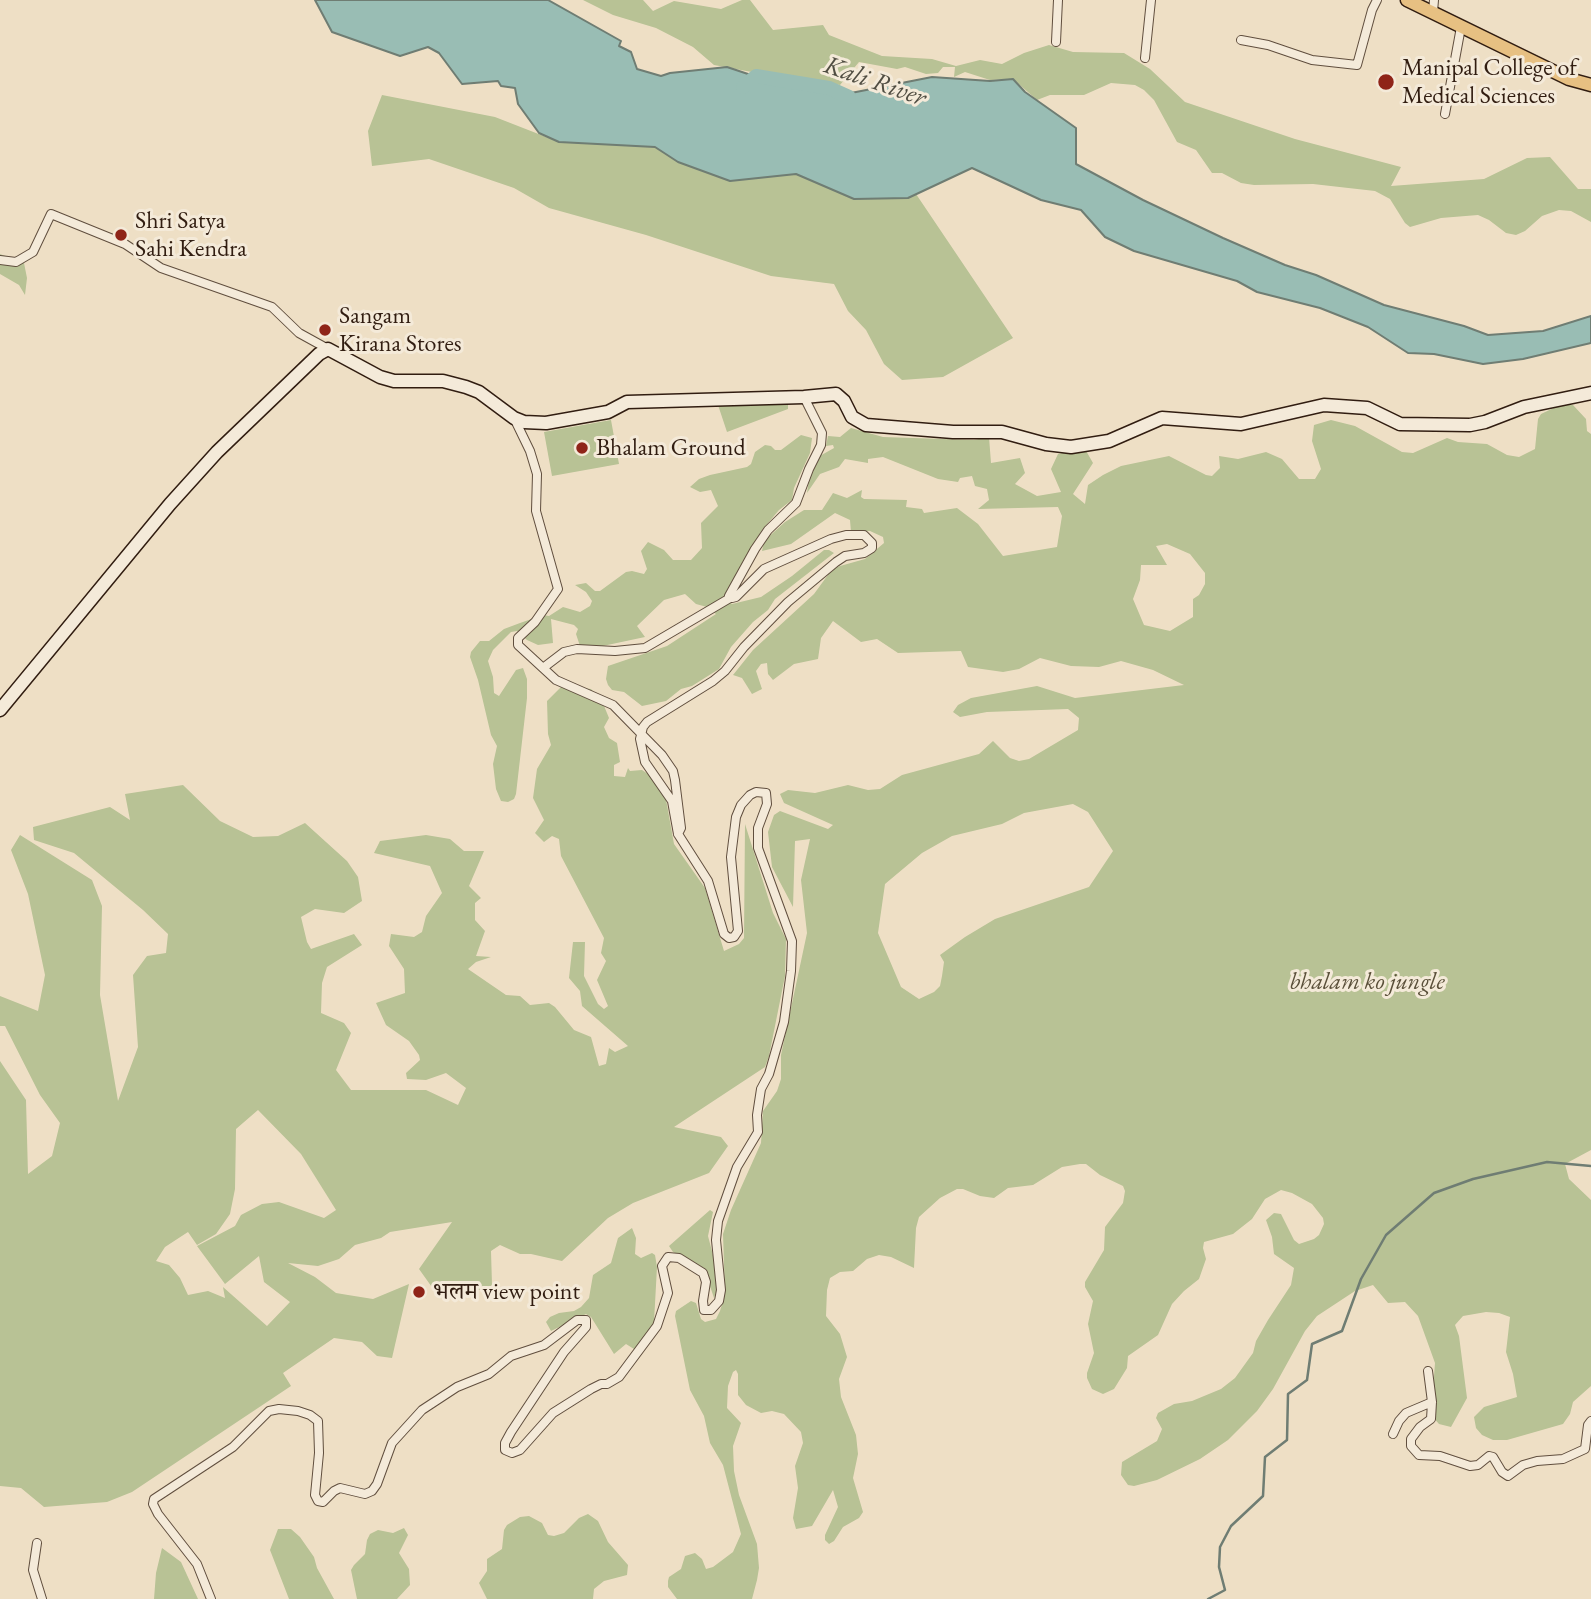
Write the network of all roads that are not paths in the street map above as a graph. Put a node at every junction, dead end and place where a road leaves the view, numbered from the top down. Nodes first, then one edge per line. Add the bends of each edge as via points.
1 (1058, 0) edge
2 (1151, 0) edge
3 (1377, 0) edge
4 (1407, 0) edge
5 (1434, 6) edge
6 (1461, 27) junction
7 (1241, 40) dead end
8 (1056, 42) dead end
9 (1145, 58) dead end
10 (1591, 85) edge
11 (1445, 114) dead end
12 (0, 260) edge
13 (328, 349) junction
14 (1591, 393) edge
15 (804, 397) junction
16 (514, 418) junction
17 (730, 598) junction
18 (543, 668) junction
19 (0, 710) edge
20 (641, 733) junction
21 (678, 834) junction
22 (1428, 1371) dead end
23 (1432, 1402) junction
24 (1591, 1421) edge
25 (1393, 1434) dead end
26 (37, 1543) dead end
27 (42, 1599) edge
28 (211, 1599) edge

1 - 8 street
2 - 9 street
3 - 7 street via 1357,65 1312,60
4 - 5 main road
5 - 6 main road
6 - 10 main road
6 - 11 street
12 - 13 street via 16,262 33,252 51,214 125,244 161,268 272,307 299,333
13 - 16 main road via 387,379 443,381 466,387
13 - 19 main road via 217,452
14 - 15 main road via 1524,407 1470,425 1400,424 1367,408 1324,405 1241,424 1162,418 1109,441 1072,447 1002,432 872,426 856,420 836,394
15 - 16 main road via 627,402 608,412 556,422
15 - 17 street via 822,433 821,445 796,503 768,530
16 - 18 street via 537,474 536,511 558,589 518,638 524,652
17 - 18 street via 645,648 577,649 564,652
17 - 20 street via 764,569 831,539 857,534 872,543 869,551 836,562 788,603 725,671 653,718
18 - 20 street via 556,680 613,705
20 - 21 street via 645,762 672,801
20 - 21 street via 673,771
21 - 28 street via 708,881 724,934 733,937 738,931 731,857 736,817 750,795 766,793 758,848 792,941 784,1022 761,1089 758,1132 737,1167 718,1221 722,1290 717,1305 707,1311 703,1307 706,1282 701,1270 668,1257 662,1266 667,1293 657,1326 619,1377 553,1412 520,1450 505,1450 511,1432 586,1326 586,1320 577,1320 544,1345 511,1356 489,1374 457,1387 422,1410 389,1446 377,1484 365,1494 340,1488 318,1501 318,1421 298,1411 269,1411 233,1447 154,1499 159,1514 197,1564
22 - 23 street
23 - 24 street via 1431,1419 1411,1439 1415,1452 1470,1466 1493,1457 1508,1476 1523,1465 1578,1454 1585,1449
23 - 25 street via 1406,1413
26 - 27 street via 33,1570

